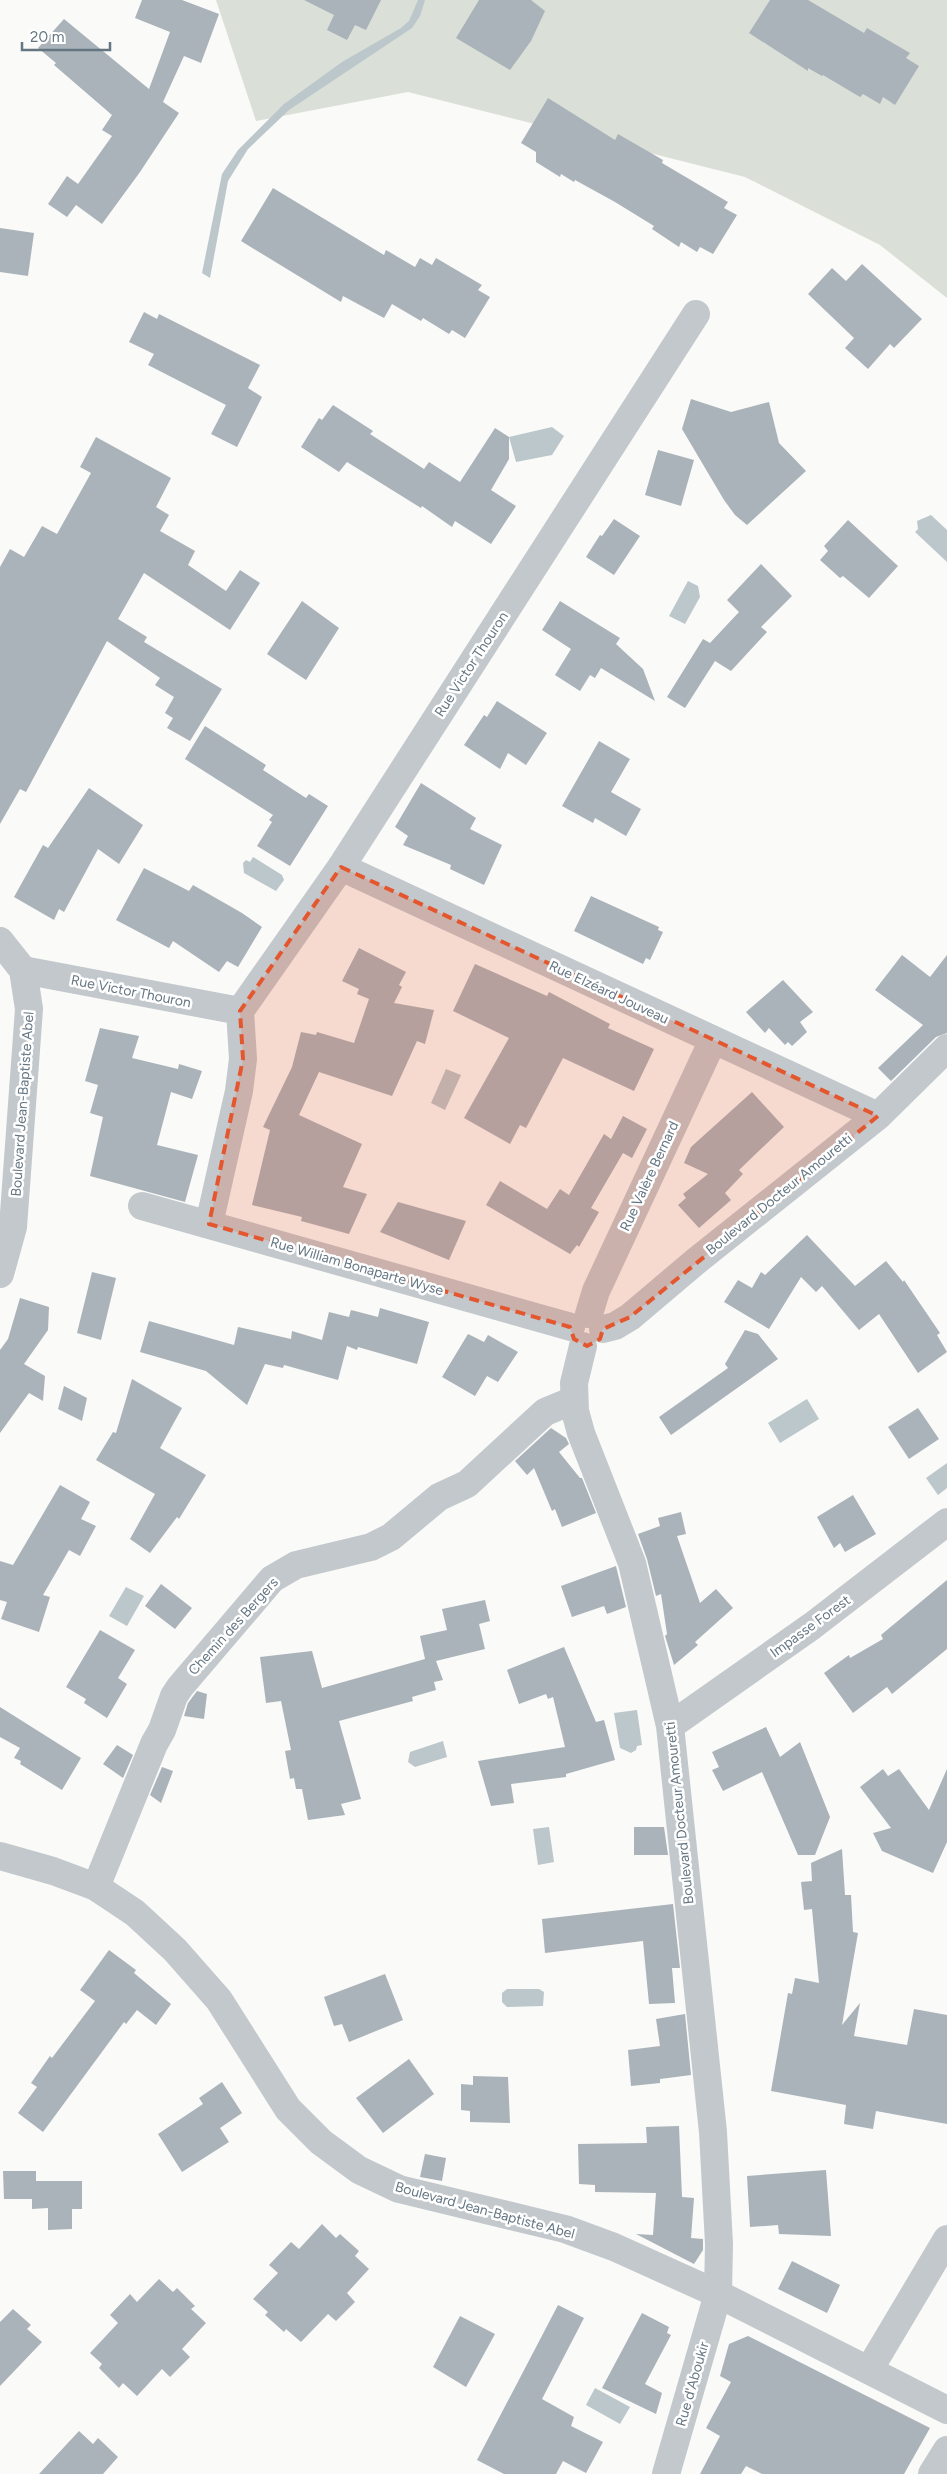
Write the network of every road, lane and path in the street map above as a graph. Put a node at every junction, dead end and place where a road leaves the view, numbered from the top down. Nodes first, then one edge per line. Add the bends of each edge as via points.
1 (696, 314) dead end
2 (341, 867) junction
3 (0, 941) edge
4 (23, 970) junction
5 (240, 1011) junction
6 (713, 1040) junction
7 (947, 1048) edge
8 (878, 1116) junction
9 (142, 1206) dead end
10 (209, 1224) junction
11 (0, 1274) edge
12 (587, 1329) junction
13 (574, 1400) junction
14 (947, 1522) edge
15 (670, 1726) junction
16 (0, 1856) edge
17 (96, 1887) junction
18 (947, 2238) edge
19 (718, 2294) junction
20 (869, 2370) junction
21 (947, 2410) edge
22 (947, 2450) edge
23 (666, 2474) edge
24 (932, 2474) edge

1 - 2 street, Rue Victor Thouron
2 - 5 street, Rue Victor Thouron
2 - 6 street, Rue Elzéard Jouveau
3 - 4 street, Boulevard Jean-Baptiste Abel
4 - 5 street, Rue Victor Thouron
4 - 11 street, Boulevard Jean-Baptiste Abel via 29,1009 18,1168 13,1227
5 - 10 street via 243,1059 239,1091
6 - 8 street, Rue Elzéard Jouveau
6 - 12 street, Rue Valère Bernard via 596,1291
7 - 8 street, Boulevard Docteur Amouretti
8 - 12 street, Boulevard Docteur Amouretti via 630,1318 615,1326
9 - 10 street, Rue William Bonaparte Wyse
10 - 12 street, Rue William Bonaparte Wyse
12 - 13 street, Boulevard Docteur Amouretti via 574,1383
13 - 15 street, Boulevard Docteur Amouretti via 581,1433 632,1563
13 - 17 street, Chemin des Bergers via 545,1412 467,1484 440,1497 391,1537 371,1547 296,1565 262,1590 193,1669 174,1696
14 - 15 street, Impasse Forest via 812,1626
15 - 19 street, Boulevard Docteur Amouretti via 713,2132 719,2244
16 - 17 street, Boulevard Jean-Baptiste Abel
17 - 19 street, Boulevard Jean-Baptiste Abel via 135,1913 196,1974 228,2013 288,2108 340,2157 378,2181 400,2189 564,2229 614,2247
18 - 20 street
19 - 20 street, Boulevard Jean-Baptiste Abel
19 - 23 street, Rue d'Aboukir
20 - 21 street, Boulevard Jean-Baptiste Abel
22 - 24 street

